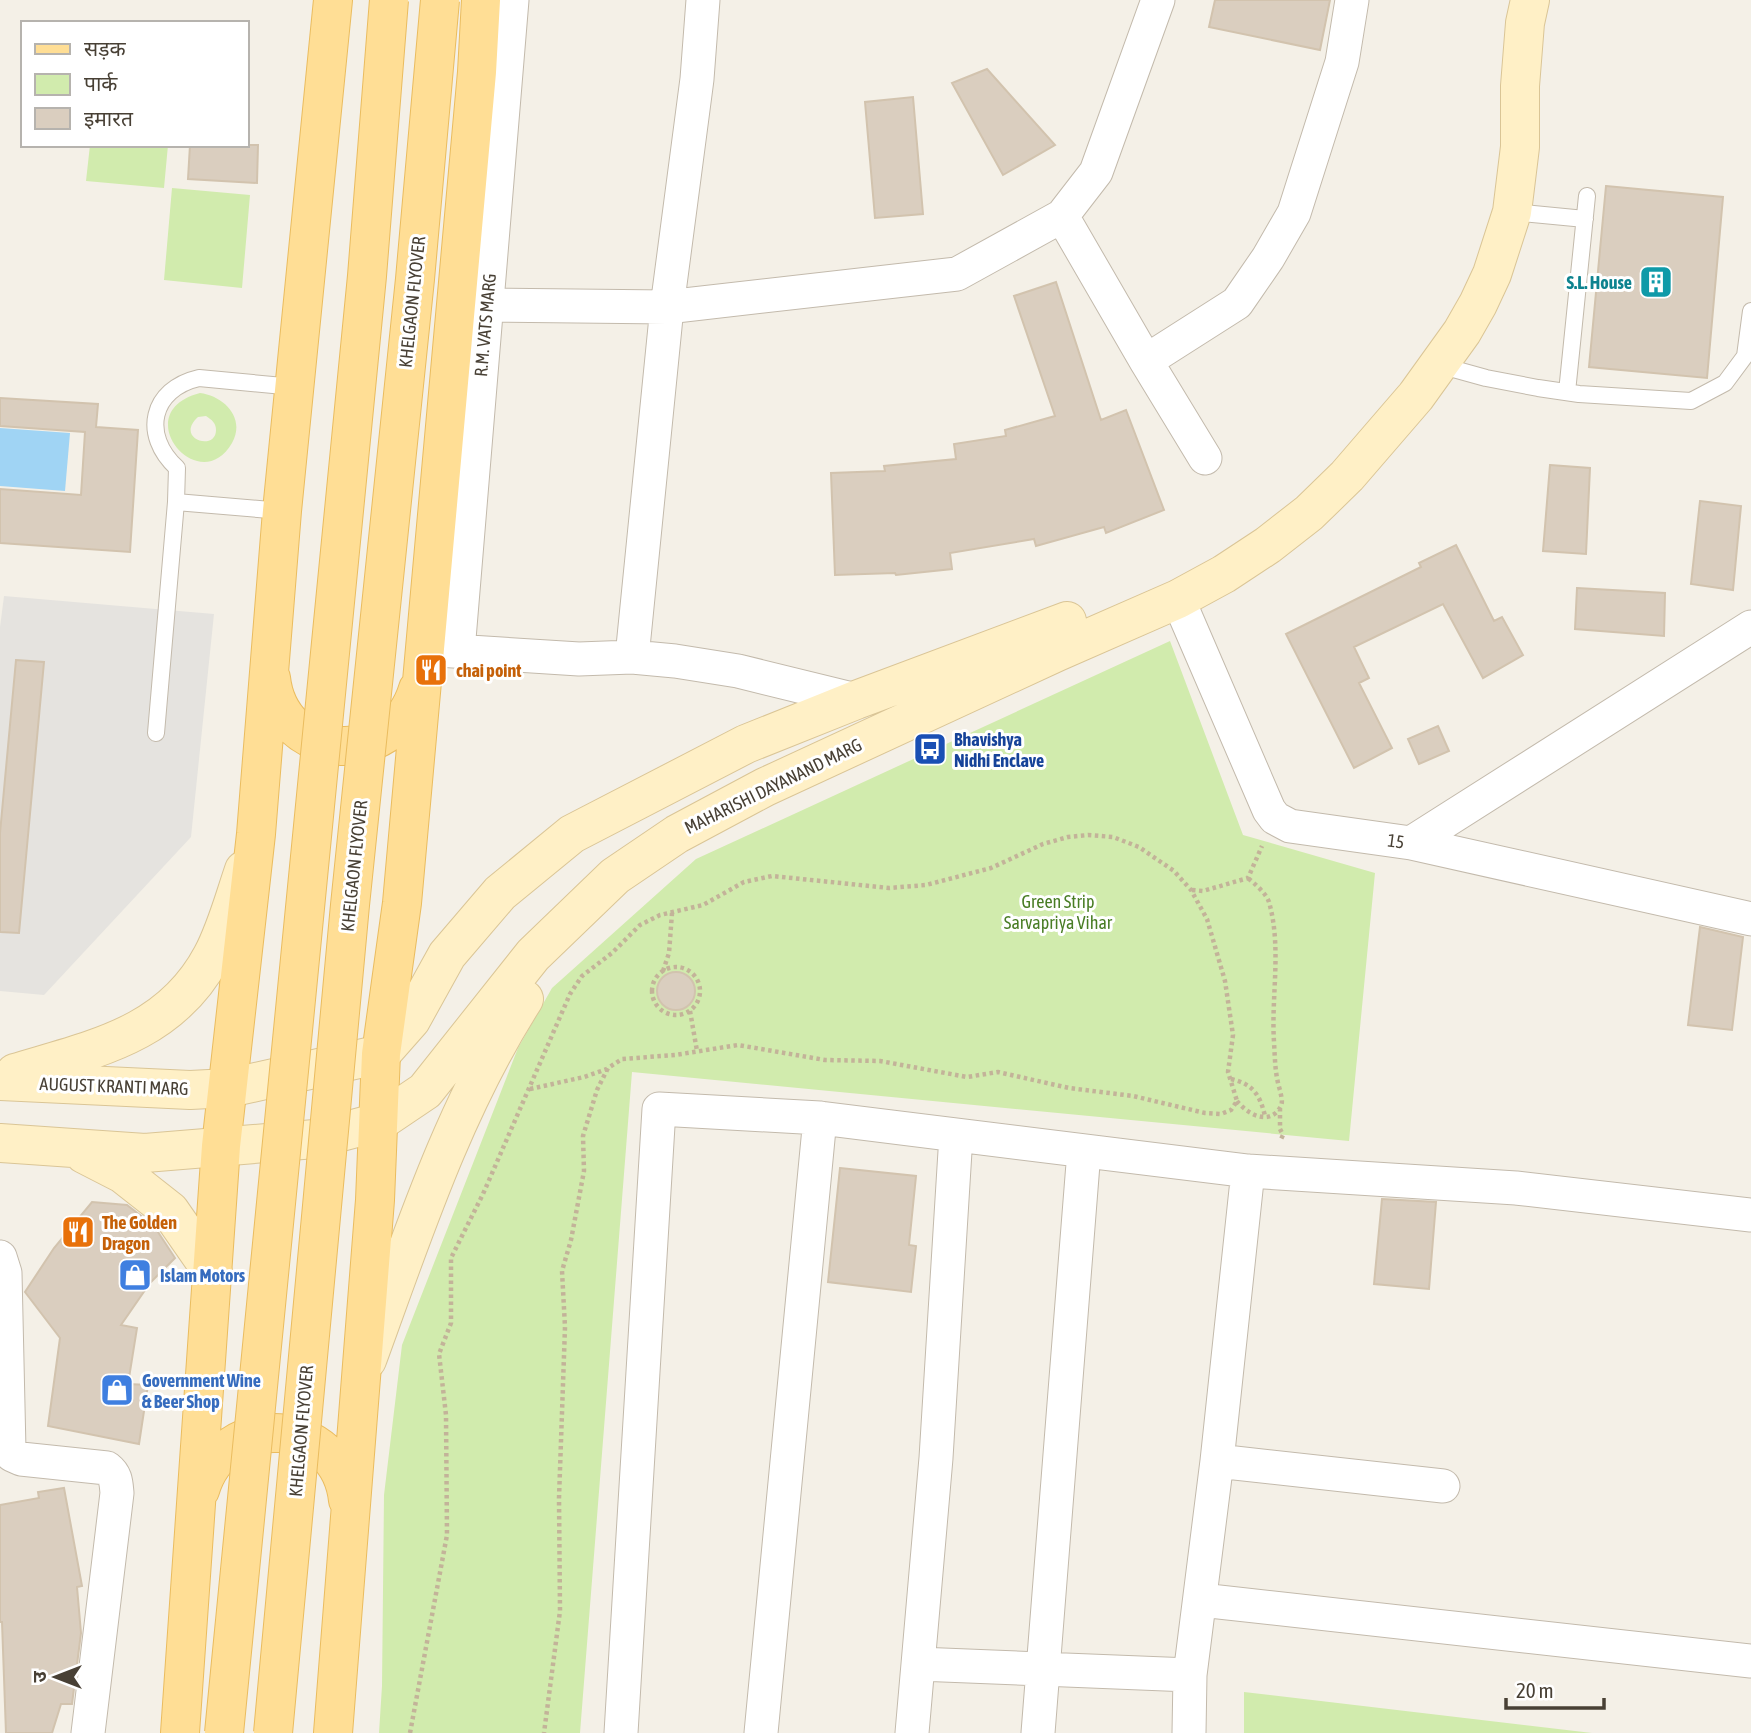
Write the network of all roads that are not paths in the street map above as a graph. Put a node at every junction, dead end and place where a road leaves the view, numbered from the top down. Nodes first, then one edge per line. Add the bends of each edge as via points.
1 (333, 0) edge
2 (389, 0) edge
3 (440, 0) edge
4 (481, 0) edge
5 (512, 0) edge
6 (703, 0) edge
7 (1158, 0) edge
8 (1352, 0) edge
9 (1507, 0) edge
10 (1530, 0) edge
11 (1587, 196) dead end
12 (1512, 212) junction
13 (1062, 216) junction
14 (1585, 219) junction
15 (486, 305) junction
16 (667, 307) junction
17 (1751, 311) edge
18 (1146, 362) junction
19 (1439, 365) junction
20 (294, 387) junction
21 (1567, 392) junction
22 (1205, 458) dead end
23 (176, 502) junction
24 (282, 511) junction
25 (1172, 588) junction
26 (1751, 627) edge
27 (1054, 640) junction
28 (632, 657) junction
29 (435, 659) junction
30 (269, 663) junction
31 (856, 700) junction
32 (156, 733) dead end
33 (256, 834) junction
34 (1411, 843) junction
35 (582, 909) junction
36 (1751, 919) edge
37 (381, 1055) junction
38 (0, 1079) edge
39 (229, 1088) junction
40 (821, 1118) junction
41 (379, 1122) junction
42 (956, 1135) junction
43 (0, 1143) edge
44 (222, 1146) junction
45 (76, 1149) junction
46 (1084, 1151) junction
47 (1248, 1171) junction
48 (1751, 1215) edge
49 (0, 1257) edge
50 (213, 1273) junction
51 (361, 1376) junction
52 (1217, 1461) junction
53 (1443, 1486) dead end
54 (197, 1502) junction
55 (350, 1515) junction
56 (1201, 1600) junction
57 (1751, 1661) edge
58 (918, 1664) junction
59 (1043, 1670) junction
60 (1191, 1675) junction
61 (88, 1733) edge
62 (180, 1733) edge
63 (224, 1733) edge
64 (273, 1733) edge
65 (333, 1733) edge
66 (621, 1733) edge
67 (761, 1733) edge
68 (912, 1733) edge
69 (1038, 1733) edge
70 (1189, 1733) edge

1 - 20 main road
2 - 63 main road, bridge via 367,276
3 - 64 main road, KHELGAON FLYOVER, bridge
4 - 29 main road
5 - 15 street, R.M. VATS MARG
6 - 16 street
7 - 13 street via 1096,172
8 - 18 street via 1342,62 1294,213 1237,303
9 - 25 main road via 1490,206 1477,253 1445,317 1329,459
10 - 12 main road
11 - 14 lane
12 - 14 lane
12 - 19 main road via 1478,304
13 - 16 street via 957,274
13 - 18 street
14 - 21 lane
15 - 16 street
15 - 29 street, R.M. VATS MARG
16 - 28 street
17 - 21 lane via 1745,356 1725,383 1691,401
18 - 22 street
19 - 21 lane
19 - 25 main road via 1347,476 1309,513 1224,574
20 - 23 lane via 199,378 172,389 156,415 155,430 166,458 177,468
20 - 24 main road
23 - 24 lane
23 - 32 lane
24 - 30 main road
25 - 27 main road
25 - 34 street, 15 via 1275,818 1301,828
26 - 34 street
27 - 31 main road
27 - 35 main road, MAHARISHI DAYANAND MARG via 688,828 615,876
28 - 29 street
28 - 31 street via 738,671
29 - 30 main road via 413,706 395,729 368,744 339,747 310,739 287,720 272,693
29 - 37 main road
30 - 33 main road
31 - 37 main road via 747,744 572,834 500,893 447,955 411,1020
33 - 38 main road via 213,955 180,1000 157,1020 111,1044
33 - 39 main road
34 - 36 street, 15
35 - 41 main road, MAHARISHI DAYANAND MARG via 533,955 425,1091
35 - 51 main road via 501,1035 430,1188
37 - 39 main road, AUGUST KRANTI MARG
37 - 41 main road
38 - 39 main road, AUGUST KRANTI MARG via 190,1090
39 - 44 main road
40 - 42 street
40 - 66 street via 659,1109
40 - 67 street
41 - 44 main road, MAHARISHI DAYANAND MARG via 315,1139
41 - 51 main road
42 - 46 street
42 - 58 street
43 - 45 main road
44 - 45 main road via 145,1153
44 - 50 main road
45 - 50 main road via 123,1174 170,1211
46 - 47 street
46 - 59 street
47 - 48 street via 1516,1188
47 - 52 street
49 - 61 street via 5,1273 9,1450 21,1459 107,1468 116,1482
50 - 54 main road
51 - 55 main road
52 - 53 street
52 - 56 street
54 - 55 main road via 205,1473 224,1449 250,1435 280,1432 309,1440 332,1459 347,1486
54 - 62 main road
55 - 65 main road
56 - 57 street
56 - 60 street
58 - 59 street
58 - 68 street
59 - 60 street
59 - 69 street
60 - 70 street

